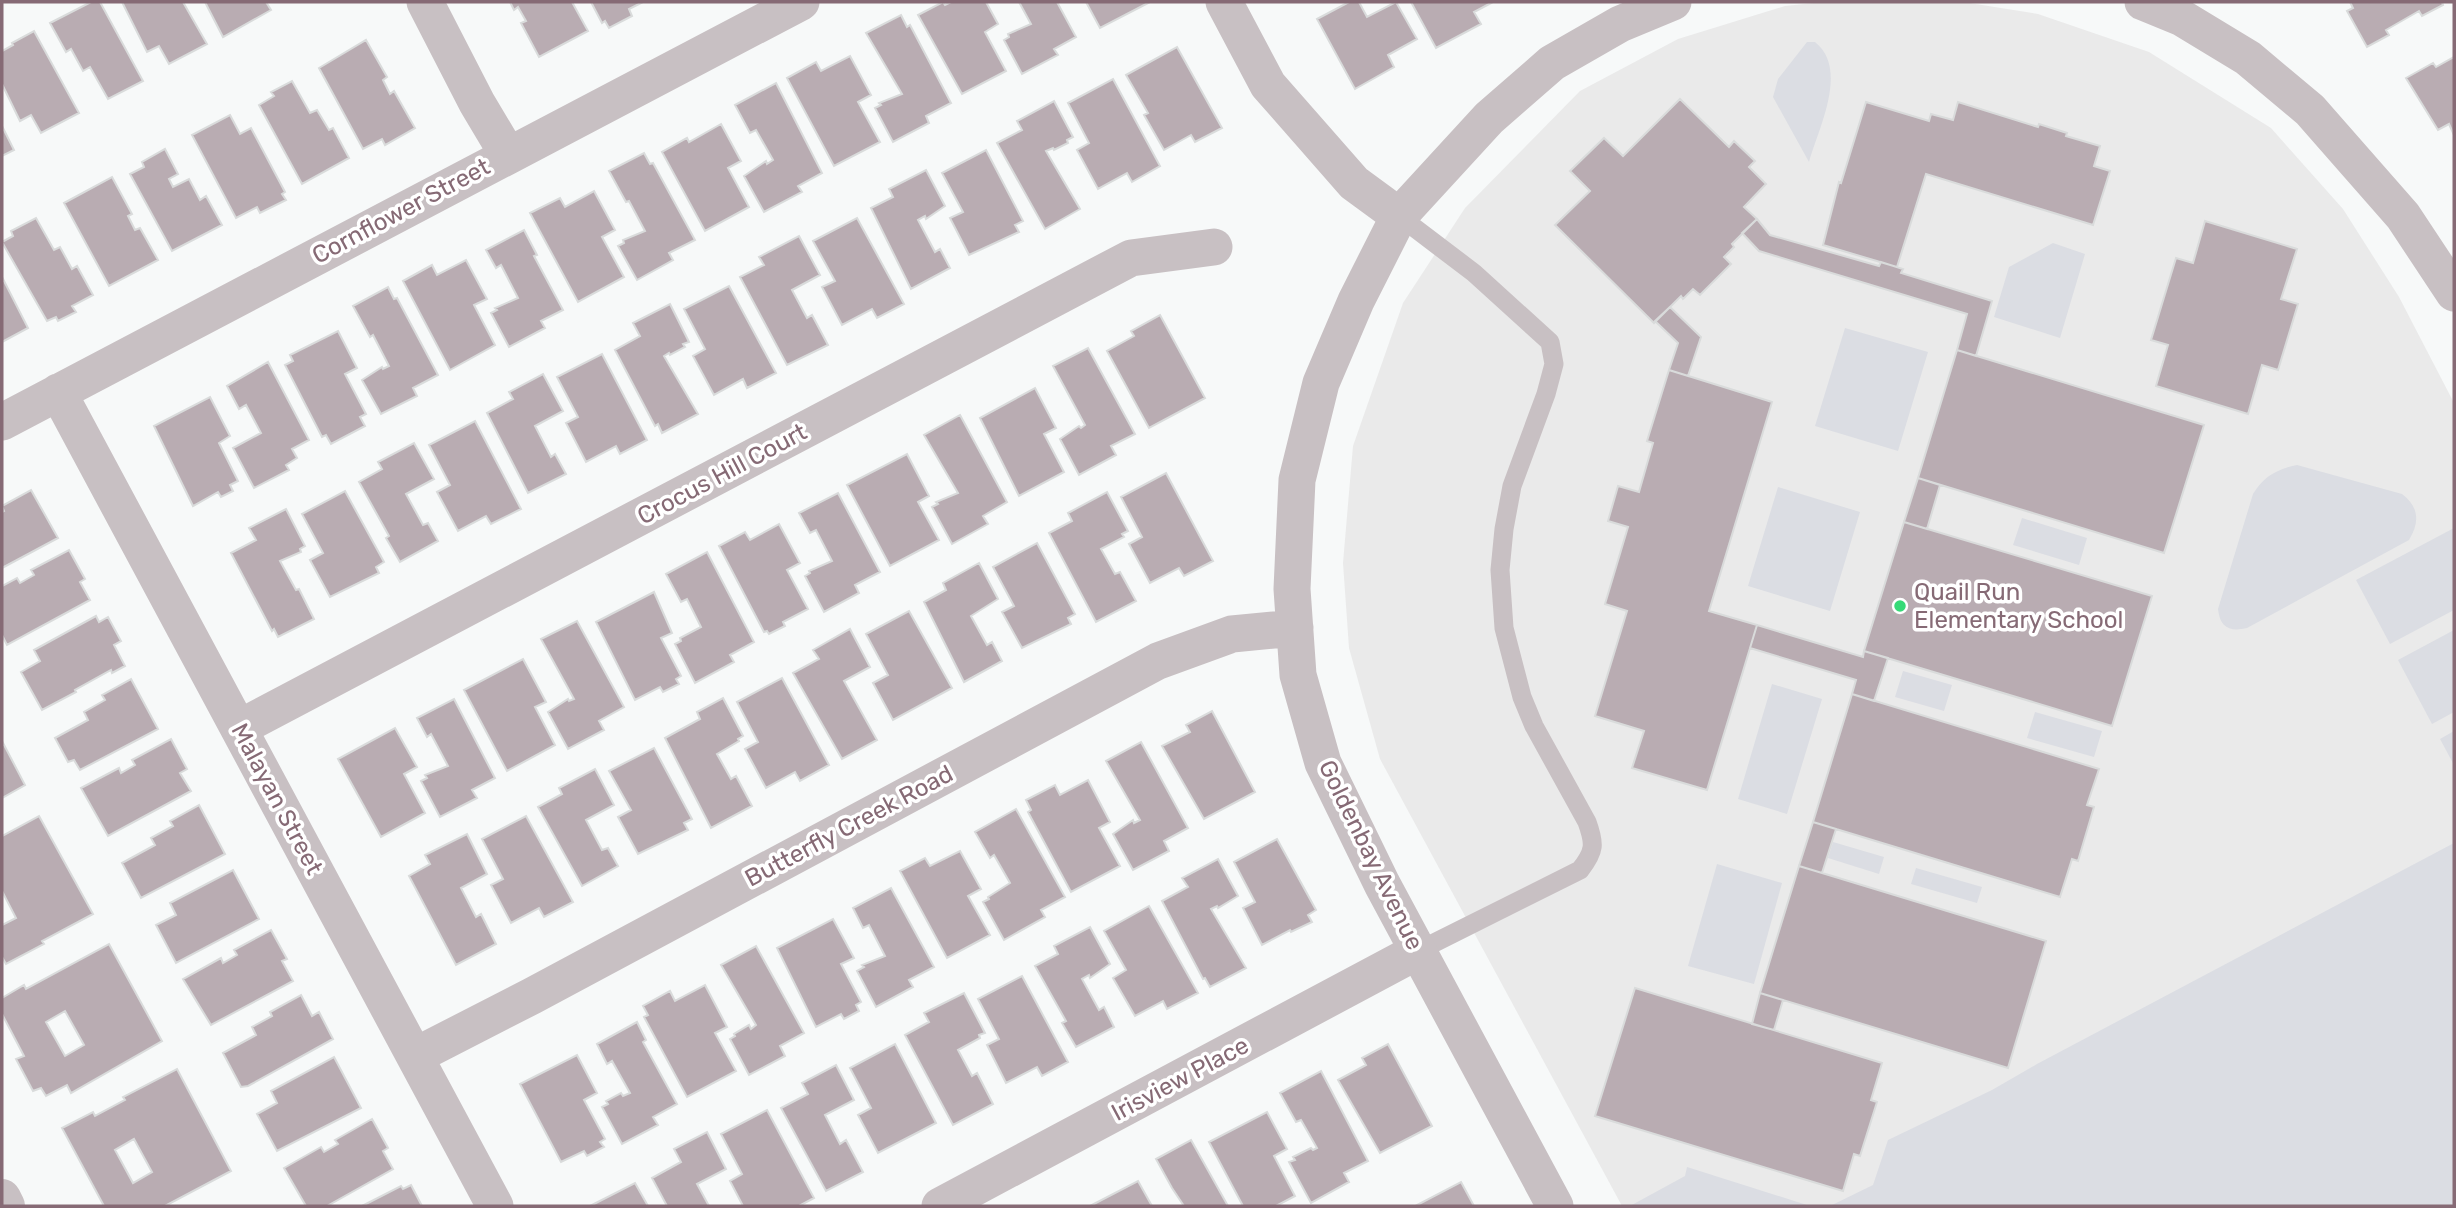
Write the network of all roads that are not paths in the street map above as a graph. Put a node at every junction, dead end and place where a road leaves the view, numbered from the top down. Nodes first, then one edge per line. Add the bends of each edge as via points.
1 (425, 2) edge
2 (801, 2) edge
3 (1224, 2) edge
4 (1673, 2) edge
5 (2143, 2) edge
6 (508, 155) junction
7 (1399, 216) junction
8 (1214, 247) dead end
9 (2454, 293) edge
10 (58, 392) junction
11 (2, 422) edge
12 (1295, 628) junction
13 (239, 728) junction
14 (1418, 951) junction
15 (415, 1056) junction
16 (2, 1198) edge
17 (6, 1206) edge
18 (495, 1206) edge
19 (940, 1206) edge
20 (1555, 1206) edge

1 - 6 street
2 - 6 street, Cornflower Street
3 - 7 street via 1268,85 1354,183
4 - 7 street, Goldenbay Avenue via 1620,24 1552,63 1489,118
5 - 9 street via 2182,18 2248,58 2310,110 2403,216
6 - 10 street, Cornflower Street
7 - 12 street, Goldenbay Avenue via 1321,383 1297,480 1292,589
7 - 14 lane via 1474,273 1550,342 1554,364 1513,486 1504,529 1500,570 1504,628 1534,726 1593,839 1591,856 1580,870
8 - 13 street, Crocus Hill Court via 1131,258
10 - 11 street, Cornflower Street
10 - 13 street, Malayan Street
12 - 14 street, Goldenbay Avenue via 1298,675 1323,763
12 - 15 street, Butterfly Creek Road via 1232,634 1158,661
13 - 15 street, Malayan Street
14 - 19 street, Irisview Place
14 - 20 street, Goldenbay Avenue
15 - 18 street, Malayan Street
16 - 17 street

